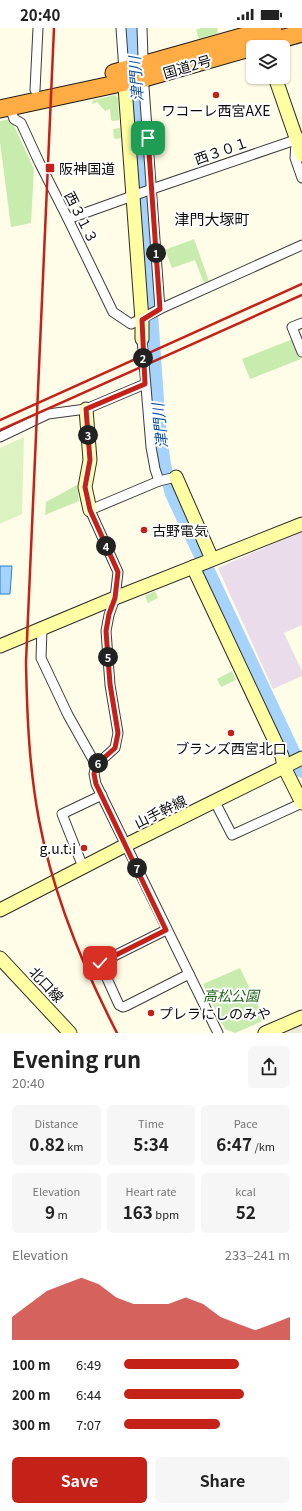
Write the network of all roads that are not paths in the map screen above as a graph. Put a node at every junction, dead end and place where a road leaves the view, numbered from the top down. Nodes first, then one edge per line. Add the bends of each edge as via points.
1 (38, 28) edge
2 (120, 28) edge
3 (142, 28) edge
4 (302, 33) edge
5 (263, 36) edge
6 (134, 74) junction
7 (278, 84) edge
8 (35, 90) junction
9 (3, 104) edge
10 (300, 141) edge
11 (302, 155) edge
12 (302, 178) edge
13 (151, 189) junction
14 (135, 195) junction
15 (68, 219) junction
16 (302, 245) edge
17 (159, 309) junction
18 (144, 319) junction
19 (302, 323) edge
20 (142, 339) joint
21 (302, 352) edge
22 (145, 384) junction
23 (86, 409) junction
24 (0, 437) edge
25 (176, 477) joint
26 (159, 481) junction
27 (90, 510) junction
28 (302, 524) edge
29 (203, 563) junction
30 (115, 598) junction
31 (42, 629) junction
32 (0, 646) edge
33 (293, 763) edge
34 (96, 765) junction
35 (102, 795) junction
36 (215, 802) junction
37 (302, 803) edge
38 (126, 845) junction
39 (83, 867) junction
40 (0, 910) edge
41 (166, 930) junction
42 (0, 958) edge
43 (189, 974) junction
44 (302, 1017) edge
45 (70, 1033) edge
46 (218, 1033) edge
47 (265, 1033) edge

1 - 8 street
2 - 6 street
3 - 6 street
4 - 5 highway, 国道2号
5 - 6 highway, 国道2号
6 - 8 highway, 国道2号
6 - 9 highway, 国道2号
6 - 13 street
6 - 14 street
7 - 10 street
8 - 9 highway, 国道2号
9 - 15 street, 西３１３ via 14,119 21,123
10 - 11 street
10 - 12 street via 295,158
10 - 13 street, 西３０１
13 - 14 street, 西３０１
13 - 17 street
14 - 15 street, 西３０１
14 - 18 street
15 - 18 street, 西３１３ via 113,312 131,324
16 - 17 street
17 - 18 street
18 - 20 street
19 - 21 street via 292,327
20 - 22 street
22 - 23 street
22 - 26 street via 151,447
23 - 24 street via 48,414
23 - 27 street via 90,460 85,487
25 - 26 street
25 - 29 street
26 - 27 street
27 - 30 street via 118,572
28 - 29 street
29 - 30 street
29 - 33 street via 282,756
30 - 31 street
30 - 34 street via 106,631 110,684 118,733 115,748
31 - 32 street
31 - 34 street via 41,658 68,715
33 - 36 street, 山手幹線
33 - 37 street
34 - 35 street via 94,774
35 - 38 street
35 - 39 street via 62,814
36 - 37 street via 232,835
36 - 38 street, 山手幹線
38 - 39 street, 山手幹線
38 - 41 street
39 - 40 street, 山手幹線
41 - 43 street
41 - 43 street via 100,963 119,1005 126,1006
42 - 45 street, 北口線
43 - 46 street
44 - 47 street

